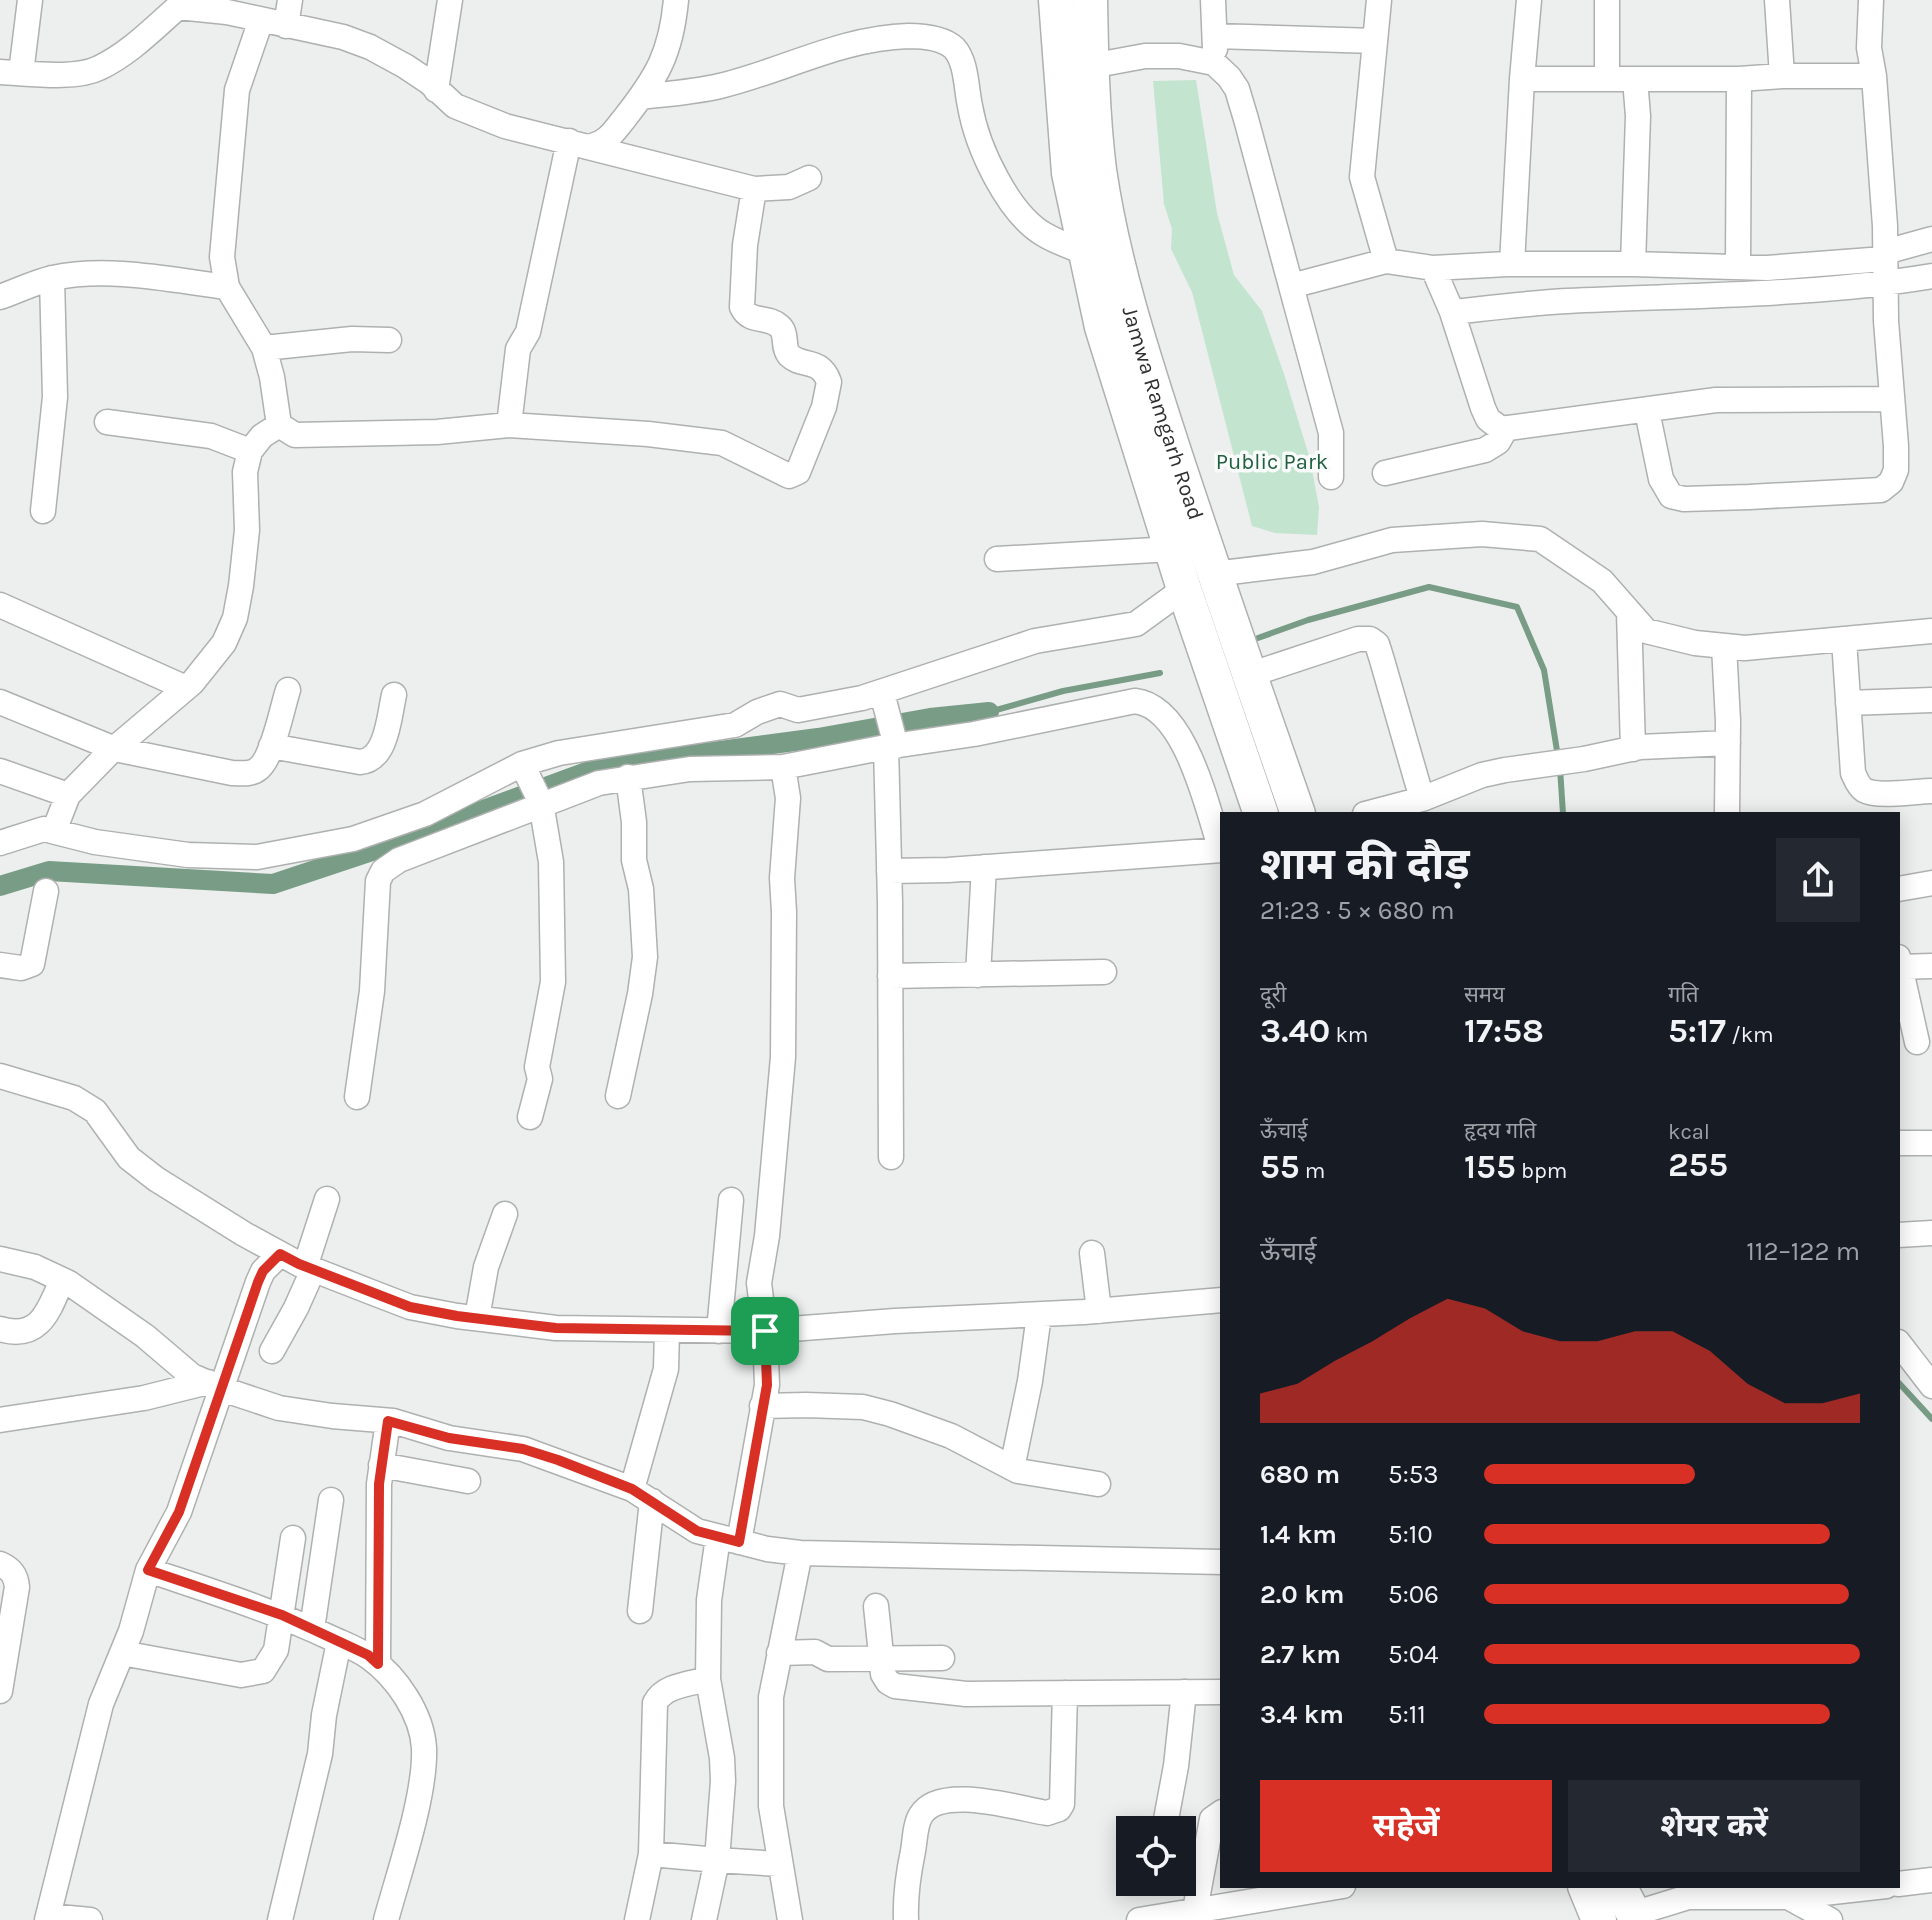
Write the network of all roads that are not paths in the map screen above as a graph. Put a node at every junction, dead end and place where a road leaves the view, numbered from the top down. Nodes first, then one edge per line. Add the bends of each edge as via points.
1 (30, 0) edge
2 (290, 0) edge
3 (450, 0) edge
4 (676, 0) edge
5 (1056, 0) edge
6 (1090, 0) edge
7 (1213, 0) edge
8 (1379, 0) edge
9 (1529, 0) edge
10 (1607, 0) edge
11 (1777, 0) edge
12 (1871, 0) edge
13 (180, 4) edge
14 (261, 20) junction
15 (286, 26) junction
16 (1215, 36) junction
17 (1375, 41) junction
18 (1214, 63) junction
19 (10, 72) edge
20 (1782, 76) junction
21 (1874, 76) junction
22 (1522, 79) junction
23 (1607, 79) junction
24 (1635, 79) junction
25 (1739, 79) junction
26 (1082, 80) junction
27 (436, 90) junction
28 (641, 97) junction
29 (581, 144) junction
30 (809, 178) dead end
31 (754, 189) junction
32 (1932, 239) edge
33 (1084, 252) junction
34 (1885, 255) junction
35 (1386, 261) junction
36 (1512, 264) junction
37 (1633, 264) junction
38 (1738, 267) junction
39 (1433, 268) junction
40 (1932, 276) edge
41 (52, 278) junction
42 (1886, 284) junction
43 (1291, 286) junction
44 (227, 287) junction
45 (0, 297) edge
46 (1452, 312) junction
47 (389, 340) dead end
48 (264, 348) junction
49 (1890, 399) junction
50 (1647, 411) junction
51 (107, 422) dead end
52 (279, 425) junction
53 (509, 425) junction
54 (1506, 428) junction
55 (250, 451) junction
56 (1385, 473) dead end
57 (1331, 477) dead end
58 (43, 511) dead end
59 (1172, 549) junction
60 (997, 559) dead end
61 (1199, 582) junction
62 (0, 605) edge
63 (1629, 612) junction
64 (1932, 631) edge
65 (1844, 640) junction
66 (1724, 646) junction
67 (1247, 668) junction
68 (186, 688) junction
69 (288, 690) dead end
70 (394, 695) dead end
71 (1932, 700) edge
72 (884, 701) junction
73 (0, 702) edge
74 (1848, 703) junction
75 (1728, 743) junction
76 (892, 744) junction
77 (271, 746) junction
78 (115, 749) junction
79 (1633, 749) junction
80 (783, 767) junction
81 (524, 768) junction
82 (0, 771) edge
83 (628, 777) junction
84 (1932, 791) edge
85 (68, 795) junction
86 (1422, 799) junction
87 (539, 800) junction
88 (1877, 804) edge
89 (1260, 812) edge
90 (1297, 812) edge
91 (1373, 812) edge
92 (1727, 812) edge
93 (54, 831) junction
94 (0, 843) edge
95 (1220, 844) edge
96 (1220, 850) edge
97 (984, 867) junction
98 (889, 871) junction
99 (1932, 883) edge
100 (1900, 889) edge
101 (46, 891) dead end
102 (1900, 963) edge
103 (0, 965) edge
104 (1932, 966) edge
105 (1900, 968) edge
106 (1104, 972) dead end
107 (978, 975) junction
108 (890, 976) junction
109 (1916, 1043) edge
110 (0, 1076) edge
111 (618, 1096) dead end
112 (357, 1097) dead end
113 (530, 1117) dead end
114 (1900, 1143) edge
115 (1932, 1143) edge
116 (891, 1157) dead end
117 (327, 1199) dead end
118 (731, 1200) dead end
119 (505, 1214) dead end
120 (1932, 1233) edge
121 (1900, 1235) edge
122 (1092, 1253) dead end
123 (280, 1254) junction
124 (0, 1259) edge
125 (309, 1268) junction
126 (62, 1280) junction
127 (1220, 1300) edge
128 (1099, 1311) junction
129 (1039, 1315) junction
130 (477, 1318) junction
131 (0, 1329) edge
132 (667, 1331) junction
133 (719, 1331) junction
134 (765, 1331) junction
135 (1900, 1345) edge
136 (272, 1351) dead end
137 (215, 1386) junction
138 (1932, 1386) edge
139 (762, 1406) junction
140 (0, 1420) edge
141 (388, 1421) junction
142 (381, 1465) junction
143 (1012, 1468) junction
144 (468, 1481) dead end
145 (1098, 1484) dead end
146 (642, 1495) junction
147 (331, 1500) dead end
148 (293, 1538) dead end
149 (728, 1539) junction
150 (800, 1553) junction
151 (1220, 1562) edge
152 (0, 1564) edge
153 (148, 1570) junction
154 (876, 1606) dead end
155 (640, 1611) dead end
156 (282, 1615) junction
157 (312, 1629) junction
158 (5, 1642) edge
159 (339, 1642) junction
160 (122, 1653) junction
161 (779, 1653) junction
162 (942, 1658) dead end
163 (881, 1659) junction
164 (378, 1664) junction
165 (708, 1679) junction
166 (0, 1691) edge
167 (1184, 1692) junction
168 (1220, 1692) edge
169 (1065, 1693) junction
170 (1220, 1813) edge
171 (1167, 1816) edge
172 (651, 1854) junction
173 (717, 1860) junction
174 (779, 1864) junction
175 (1932, 1880) edge
176 (1900, 1884) edge
177 (1318, 1888) edge
178 (1586, 1888) edge
179 (1868, 1888) edge
180 (1280, 1891) edge
181 (1697, 1891) edge
182 (1788, 1897) junction
183 (1630, 1907) edge
184 (1195, 1910) junction
185 (47, 1918) edge
186 (90, 1920) edge
187 (280, 1920) edge
188 (386, 1920) edge
189 (637, 1920) edge
190 (704, 1920) edge
191 (790, 1920) edge
192 (906, 1920) edge
193 (1139, 1920) edge
194 (1599, 1920) edge
195 (1830, 1920) edge

1 - 19 street
2 - 15 street
3 - 27 street
4 - 28 street via 667,51
5 - 26 highway, Jamwa Ramgarh Road
6 - 26 highway, Jamwa Ramgarh Road
7 - 16 street
8 - 17 street
9 - 22 street
10 - 23 street
11 - 20 street
12 - 21 street
13 - 14 street
13 - 19 street via 97,69 73,74
14 - 15 street
14 - 44 street via 237,90 222,257
15 - 27 street via 370,47
16 - 17 street
16 - 18 street
17 - 35 street via 1362,177
18 - 26 street via 1145,56
18 - 43 street via 1237,89
20 - 21 street
20 - 25 street
21 - 34 street
22 - 23 street
22 - 36 street
23 - 24 street
24 - 25 street
24 - 37 street
25 - 38 street
26 - 33 highway, Jamwa Ramgarh Road via 1069,173
26 - 61 highway, Jamwa Ramgarh Road via 1116,255
27 - 29 street via 455,106 505,126
28 - 29 street via 605,143
28 - 33 street via 718,87 870,41 909,36 940,40 961,60 984,150 1018,212 1043,234
29 - 31 street
29 - 53 street via 528,332 518,349
30 - 31 street via 789,187
31 - 53 street via 742,307 751,318 781,327 787,353 819,367 829,382 798,472 789,476 722,443
32 - 34 street
33 - 59 highway, Jamwa Ramgarh Road via 1102,327
34 - 38 street
34 - 42 street
35 - 39 street
35 - 43 street
36 - 37 street
36 - 39 street
37 - 38 street
39 - 46 street
40 - 42 street
41 - 44 street via 92,274
41 - 45 street
41 - 58 street via 55,397
42 - 46 street
42 - 49 street
43 - 57 street via 1331,433
44 - 48 street
46 - 54 street via 1488,419
47 - 48 street
48 - 52 street
49 - 50 street via 1716,400
49 - 50 street via 1896,470 1881,490 1749,497 1671,496 1661,479
50 - 54 street
51 - 55 street via 211,436
52 - 53 street via 295,435
52 - 55 street
54 - 56 street via 1485,450
55 - 68 street via 245,472 247,530 235,618 224,643
59 - 60 street
59 - 61 highway, Jamwa Ramgarh Road
61 - 63 street via 1313,562 1392,540 1482,534 1540,539 1602,581
61 - 67 highway, Jamwa Ramgarh Road via 1231,620
61 - 72 street via 1136,624 1035,641
61 - 89 highway, Jamwa Ramgarh Road via 1198,628
62 - 68 street
63 - 66 street via 1646,631
63 - 79 street
64 - 65 street
65 - 66 street
65 - 74 street
66 - 75 street
67 - 86 street via 1358,639 1377,644
67 - 90 highway, Jamwa Ramgarh Road
68 - 78 street
69 - 77 street
70 - 77 street via 377,757 369,761
71 - 74 street
72 - 76 street
72 - 81 street via 798,710 780,704 735,725 559,753
73 - 78 street
74 - 88 street via 1853,773
75 - 79 street
75 - 92 street
76 - 80 street
76 - 95 street via 974,734 1112,704 1147,703 1169,721 1186,751
76 - 98 street
77 - 78 street via 259,769 250,773
78 - 85 street
79 - 86 street via 1482,775
80 - 83 street
80 - 134 street via 788,798 782,878 783,1057 759,1283
81 - 87 street
81 - 93 street via 425,814 353,839 257,857 188,855
82 - 85 street
83 - 87 street
83 - 111 street via 645,957
84 - 88 street
85 - 93 street
86 - 91 street
87 - 112 street via 383,871
87 - 113 street via 551,862 553,982
93 - 94 street via 44,829
96 - 97 street
97 - 98 street
97 - 107 street
98 - 108 street
99 - 100 street
101 - 103 street via 32,964
102 - 104 street
105 - 109 street
106 - 107 street
107 - 108 street
108 - 116 street
110 - 123 street via 74,1098 95,1111 129,1158 147,1172
114 - 115 street
117 - 125 street
118 - 133 street
119 - 130 street via 486,1267
120 - 121 street
122 - 128 street
123 - 125 street
123 - 137 street via 263,1271
124 - 126 street
125 - 130 street via 410,1307
125 - 136 street via 296,1308
126 - 131 street via 37,1325 24,1331
126 - 137 street via 104,1305 192,1376
127 - 128 street
128 - 129 street
129 - 134 street
129 - 143 street
130 - 132 street via 556,1328
132 - 133 street
132 - 146 street via 666,1369
133 - 134 street
134 - 139 street via 767,1385
135 - 138 street
137 - 140 street
137 - 141 street via 279,1408
137 - 153 street via 179,1512
139 - 143 street via 834,1405 876,1411 951,1436
139 - 149 street
141 - 142 street
141 - 146 street via 449,1438 523,1449
142 - 144 street
142 - 164 street
143 - 145 street
146 - 149 street via 697,1531
146 - 155 street
147 - 157 street
148 - 156 street
149 - 150 street
149 - 165 street via 709,1600
150 - 151 street
150 - 161 street
152 - 158 street via 11,1570 17,1587
153 - 156 street
153 - 160 street
154 - 163 street
156 - 157 street
156 - 160 street via 270,1664 251,1675
157 - 159 street
158 - 166 street
159 - 164 street
159 - 187 street via 320,1754
160 - 185 street via 101,1704
161 - 163 street
161 - 174 street via 771,1697 771,1806
162 - 163 street
163 - 169 street via 888,1682 906,1689
164 - 188 street via 413,1705 424,1749 422,1777
165 - 172 street via 666,1690 655,1703
165 - 173 street via 722,1758
167 - 168 street
167 - 169 street
167 - 171 street
169 - 192 street via 1059,1809 1047,1813 968,1799 928,1807 919,1817
170 - 184 street via 1212,1819
172 - 173 street
172 - 189 street
173 - 174 street
173 - 190 street
174 - 191 street
175 - 176 street
177 - 180 street
178 - 194 highway
179 - 182 street
180 - 184 street
181 - 182 street
181 - 183 street
182 - 195 street
184 - 193 street
185 - 186 street

